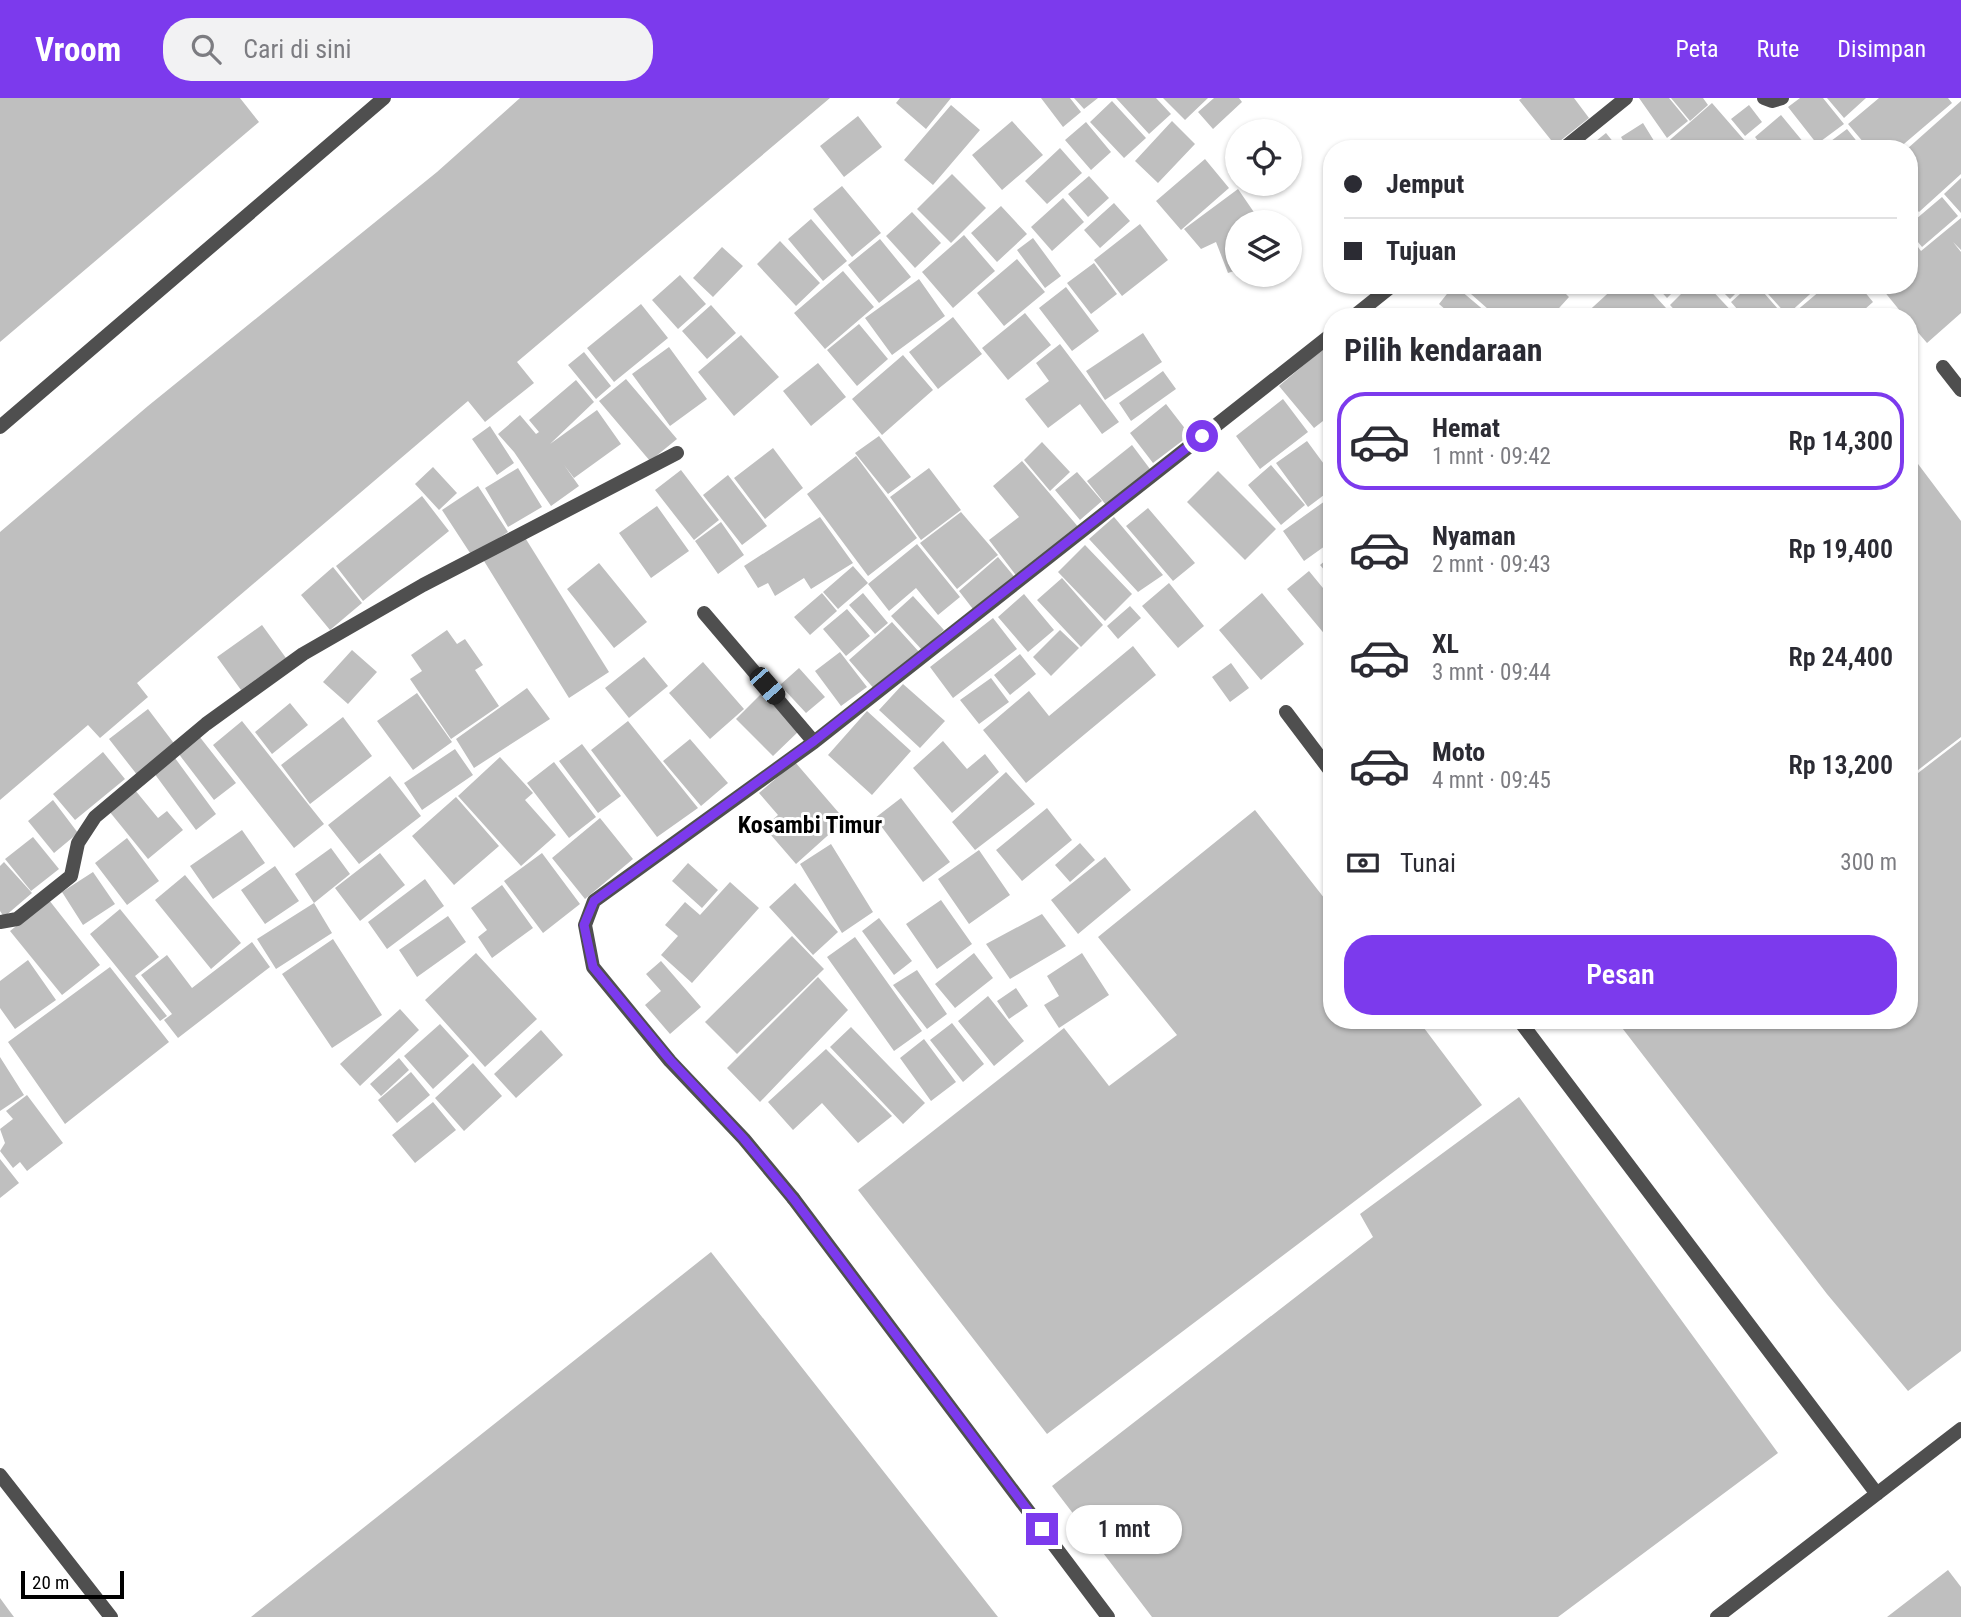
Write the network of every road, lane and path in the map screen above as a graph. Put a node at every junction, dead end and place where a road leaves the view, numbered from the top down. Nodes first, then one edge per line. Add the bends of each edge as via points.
1 (384, 98) edge
2 (1626, 98) edge
3 (1765, 98) edge
4 (1782, 98) edge
5 (1574, 140) edge
6 (1382, 294) edge
7 (1364, 308) edge
8 (1323, 341) edge
9 (1943, 367) dead end
10 (1961, 390) edge
11 (0, 427) edge
12 (677, 453) dead end
13 (704, 613) dead end
14 (1286, 712) dead end
15 (814, 741) junction
16 (1323, 761) edge
17 (0, 922) edge
18 (1526, 1029) edge
19 (1961, 1429) edge
20 (0, 1475) edge
21 (1877, 1494) junction
22 (111, 1617) edge
23 (1108, 1617) edge
24 (1717, 1617) edge

1 - 11 street
2 - 5 street
3 - 4 street
6 - 7 street
8 - 15 street
9 - 10 street
12 - 17 street via 303,654 206,724 95,817 78,843 71,876 17,919
13 - 15 street
14 - 16 street
15 - 23 street via 594,901 584,925 593,967 793,1198
18 - 21 street
19 - 21 street
20 - 22 street
21 - 24 street

